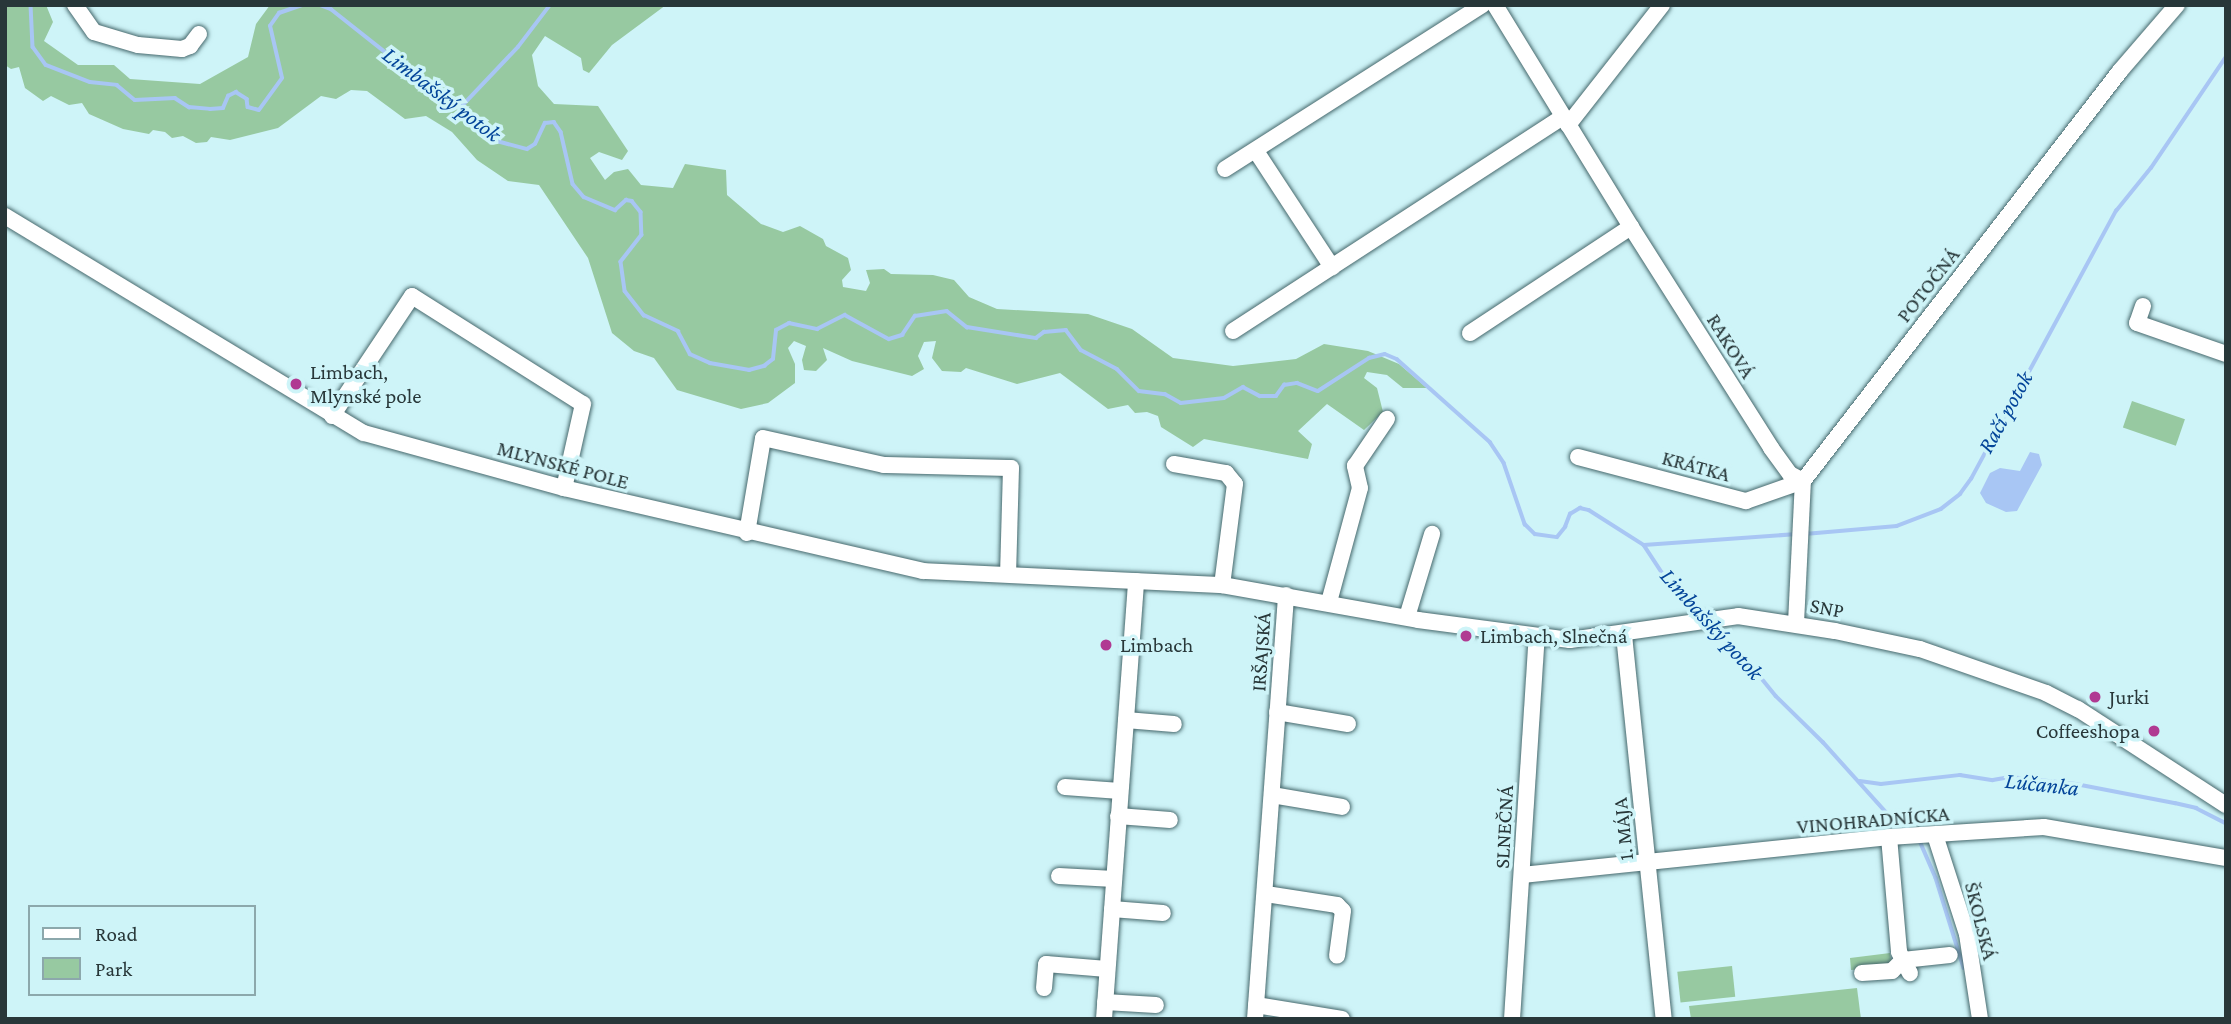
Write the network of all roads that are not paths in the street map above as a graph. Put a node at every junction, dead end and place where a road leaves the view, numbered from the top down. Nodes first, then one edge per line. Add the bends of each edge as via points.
1 (75, 5) edge
2 (1482, 5) edge
3 (1495, 5) edge
4 (1662, 5) edge
5 (2177, 5) edge
6 (199, 34) dead end
7 (1566, 121) junction
8 (1256, 151) junction
9 (1224, 169) dead end
10 (5, 216) edge
11 (1631, 227) junction
12 (1332, 267) junction
13 (2143, 306) dead end
14 (1233, 331) dead end
15 (1470, 333) dead end
16 (2226, 354) edge
17 (332, 416) junction
18 (1387, 419) dead end
19 (1578, 457) dead end
20 (1174, 464) dead end
21 (1803, 481) junction
22 (564, 488) junction
23 (747, 533) junction
24 (1432, 534) dead end
25 (1008, 574) junction
26 (1136, 581) junction
27 (1222, 585) junction
28 (1286, 594) junction
29 (1329, 602) junction
30 (1412, 618) junction
31 (1796, 623) junction
32 (1624, 635) junction
33 (1537, 637) junction
34 (1278, 712) junction
35 (1126, 719) junction
36 (1174, 723) dead end
37 (1348, 724) dead end
38 (1065, 787) dead end
39 (1120, 791) junction
40 (1272, 795) junction
41 (2226, 805) edge
42 (1342, 807) dead end
43 (1118, 816) junction
44 (1170, 820) dead end
45 (1923, 835) junction
46 (1889, 837) junction
47 (2226, 858) edge
48 (1648, 864) junction
49 (1522, 875) junction
50 (1059, 876) dead end
51 (1114, 879) junction
52 (1266, 894) junction
53 (1112, 909) junction
54 (1163, 913) dead end
55 (1950, 955) dead end
56 (1337, 956) dead end
57 (1907, 966) junction
58 (1108, 969) junction
59 (1862, 972) dead end
60 (1044, 988) dead end
61 (1105, 1002) junction
62 (1156, 1005) dead end
63 (1256, 1012) edge
64 (1104, 1019) edge
65 (1342, 1019) edge
66 (1512, 1019) edge
67 (1664, 1019) edge
68 (1980, 1019) edge

1 - 6 street via 94,32 138,45 182,49
2 - 8 street
3 - 7 street, RAKOVÁ
4 - 7 street
5 - 21 street, POTOČNÁ via 2120,71
7 - 11 street, RAKOVÁ
7 - 12 street
8 - 9 street
8 - 12 street
10 - 17 street, MLYNSKÉ POLE
11 - 15 street
11 - 21 street, RAKOVÁ via 1772,449 1790,474
12 - 14 street
13 - 16 street via 2134,331
17 - 22 street, MLYNSKÉ POLE via 364,433
17 - 22 street via 412,296 583,404
18 - 29 street via 1354,466 1360,488
19 - 21 street, KRÁTKA via 1746,501
20 - 27 street via 1226,473 1235,484
21 - 31 street
22 - 23 street, MLYNSKÉ POLE
23 - 25 street, MLYNSKÉ POLE via 923,570
23 - 25 street via 763,438 884,465 1011,468
24 - 30 street
25 - 26 street, MLYNSKÉ POLE
26 - 27 street, MLYNSKÉ POLE
26 - 35 street
27 - 28 street, MLYNSKÉ POLE
28 - 29 street, SNP
28 - 34 street, IRŠAJSKÁ
29 - 30 street, SNP
30 - 33 street, SNP
31 - 32 street, SNP via 1738,616
31 - 41 street, SNP via 1920,649 2046,692
32 - 33 street, SNP via 1570,640
32 - 48 street, 1. MÁJA
33 - 49 street, SLNEČNÁ
34 - 37 street, IRŠAJSKÁ
34 - 40 street, IRŠAJSKÁ
35 - 36 street
35 - 39 street
38 - 39 street
39 - 43 street
40 - 42 street
40 - 52 street, IRŠAJSKÁ
43 - 44 street
43 - 51 street
45 - 46 street, VINOHRADNÍCKA
45 - 47 street, VINOHRADNÍCKA via 2044,827
45 - 68 street, ŠKOLSKÁ via 1967,933
46 - 48 street, VINOHRADNÍCKA
46 - 57 street via 1897,945
48 - 49 street, VINOHRADNÍCKA
48 - 67 street, 1. MÁJA
49 - 66 street, SLNEČNÁ
50 - 51 street
51 - 53 street
52 - 56 street via 1337,905 1343,911
52 - 63 street, IRŠAJSKÁ
53 - 54 street
53 - 58 street
55 - 57 street, ŠKOLSKÁ
57 - 59 street, ŠKOLSKÁ
58 - 60 street via 1046,964
58 - 61 street
61 - 62 street
61 - 64 street
63 - 65 street, IRŠAJSKÁ

